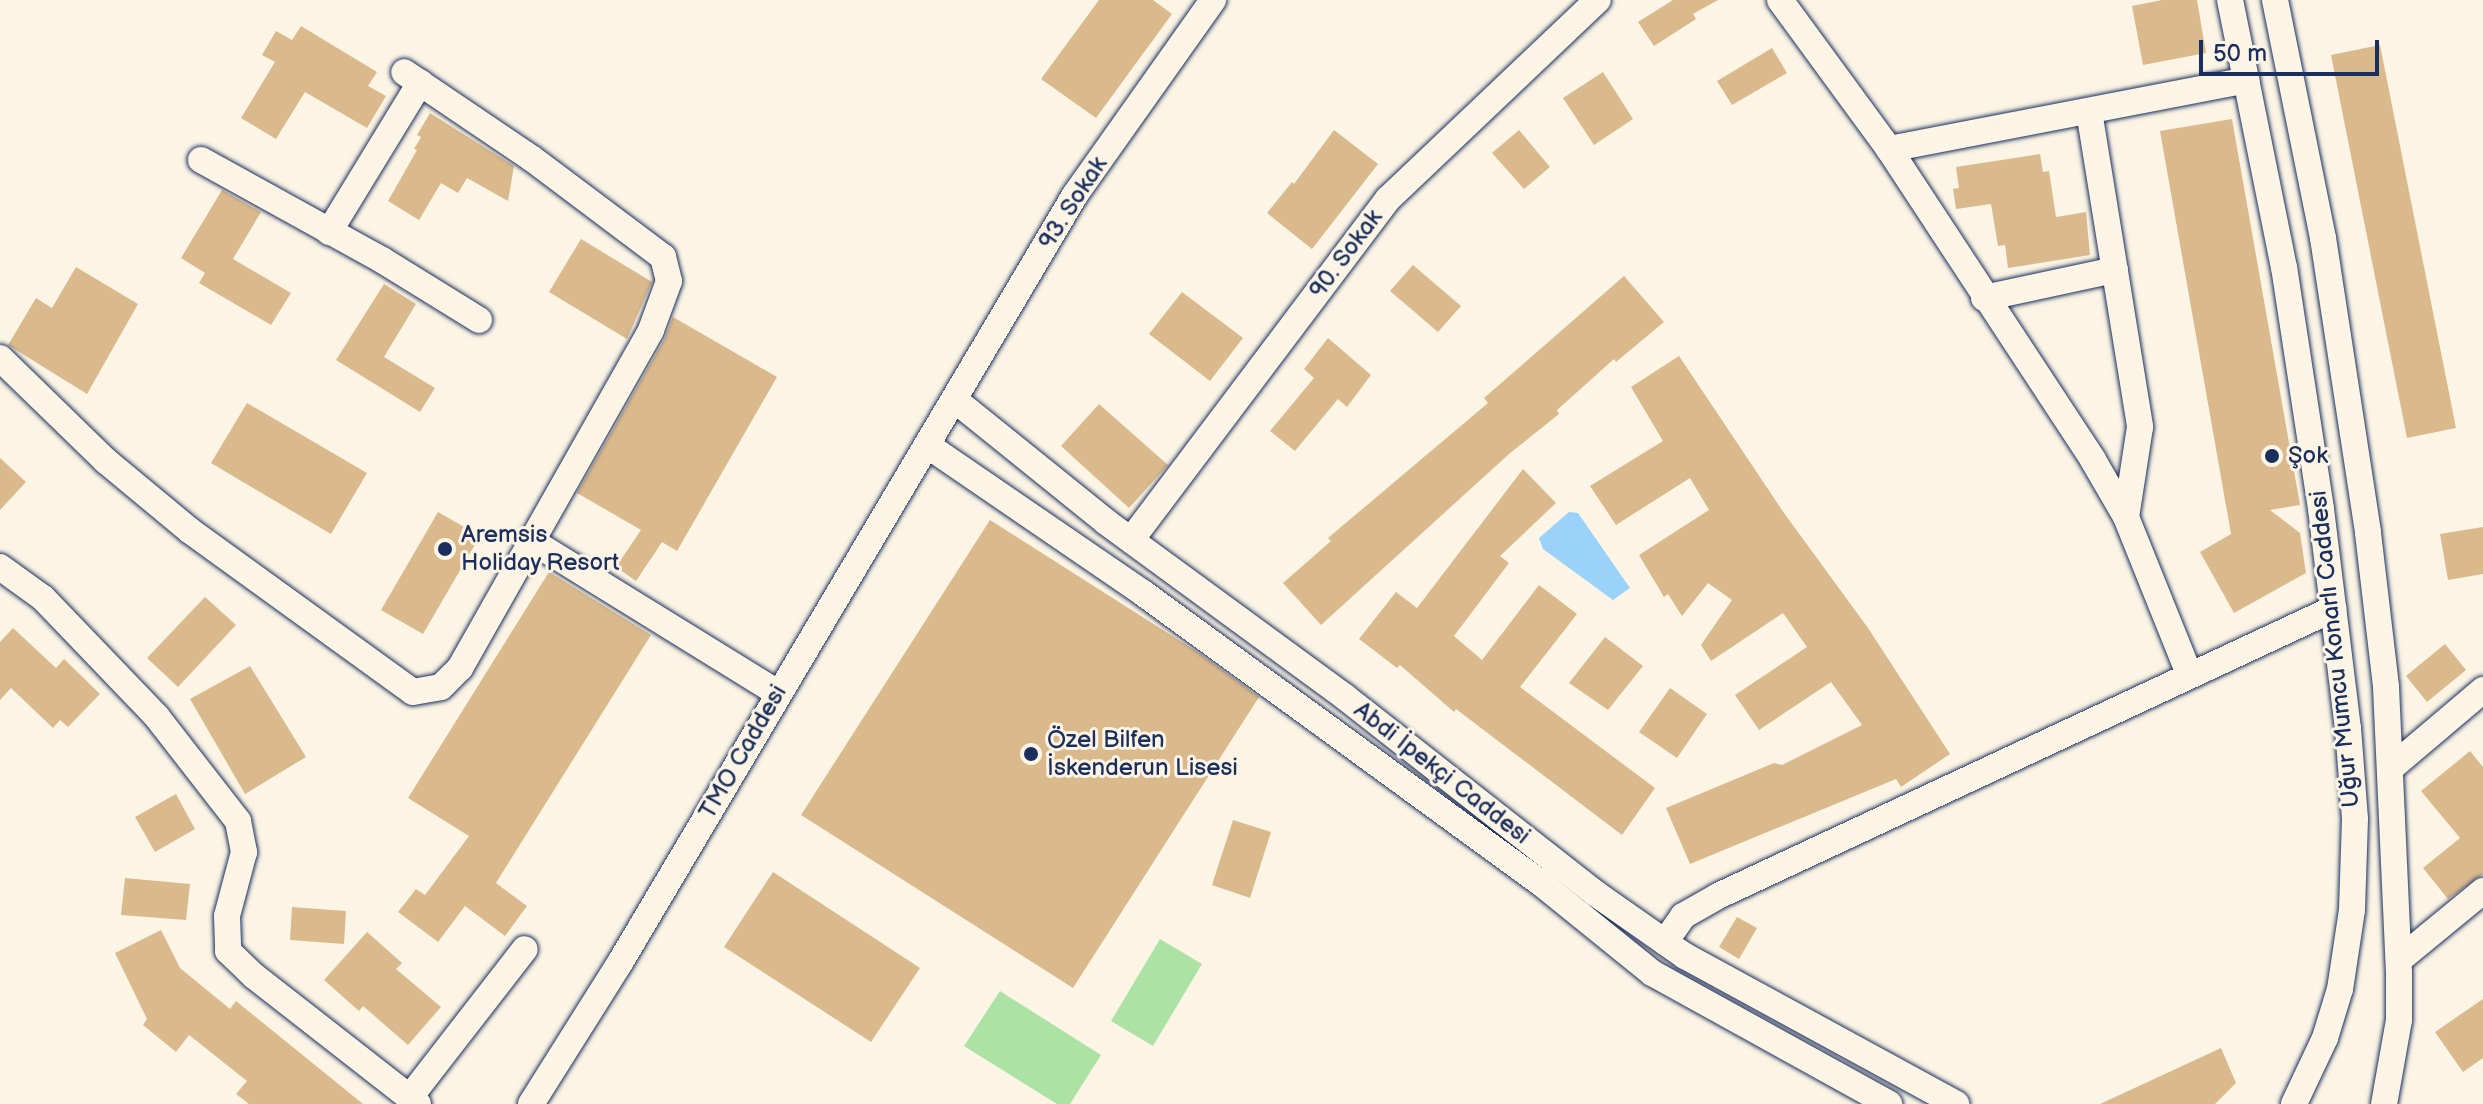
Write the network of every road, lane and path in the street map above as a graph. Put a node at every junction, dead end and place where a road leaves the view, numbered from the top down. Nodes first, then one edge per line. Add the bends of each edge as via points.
1 (1598, 0) edge
2 (1780, 0) edge
3 (2230, 0) edge
4 (2275, 0) edge
5 (1200, 5) edge
6 (2246, 80) junction
7 (2089, 111) junction
8 (1889, 149) junction
9 (201, 160) dead end
10 (329, 232) junction
11 (2115, 270) junction
12 (1984, 298) junction
13 (479, 320) dead end
14 (0, 358) edge
15 (955, 400) junction
16 (927, 445) junction
17 (2126, 517) junction
18 (530, 540) junction
19 (1131, 540) junction
20 (0, 567) edge
21 (2333, 609) junction
22 (2189, 674) junction
23 (2483, 690) edge
24 (778, 693) junction
25 (2391, 768) junction
26 (2483, 891) edge
27 (1665, 942) junction
28 (525, 949) dead end
29 (2399, 960) junction
30 (414, 1100) edge
31 (2385, 1103) edge
32 (531, 1104) edge
33 (1889, 1104) edge
34 (1956, 1104) edge
35 (2294, 1104) edge

1 - 19 street, 90. Sokak via 1388,199
2 - 8 street
3 - 6 street, Uğur Mumcu Konarlı Caddesi
4 - 25 street, Uğur Mumcu Konarlı Caddesi via 2323,238 2368,533
5 - 15 street, 93. Sokak via 1075,195
6 - 7 street
6 - 21 street, Uğur Mumcu Konarlı Caddesi via 2284,267
7 - 8 street
7 - 11 street
8 - 12 street
9 - 10 street
10 - 13 street
10 - 18 street via 412,78 663,257 669,281 651,330
11 - 12 street
11 - 17 street via 2140,427
12 - 17 street
14 - 18 street via 106,461 189,530 413,692 441,687 460,668
15 - 16 street, TMO Caddesi
15 - 19 street, Abdi İpekçi Caddesi
16 - 24 street, TMO Caddesi
16 - 33 street, Abdi İpekçi Caddesi via 1169,612 1541,883 1652,973
17 - 22 street
18 - 24 street
19 - 27 street, Abdi İpekçi Caddesi
20 - 30 street via 43,598 157,717 238,821 244,852 227,916 228,951
21 - 22 street
21 - 35 street, Uğur Mumcu Konarlı Caddesi via 2355,819 2352,910 2340,989 2325,1038
22 - 27 street via 1718,896 1683,916
23 - 25 street
24 - 32 street, TMO Caddesi
25 - 29 street, Uğur Mumcu Konarlı Caddesi
26 - 29 street
27 - 34 street, Abdi İpekçi Caddesi
28 - 30 street
29 - 31 street, Uğur Mumcu Konarlı Caddesi via 2399,1020

